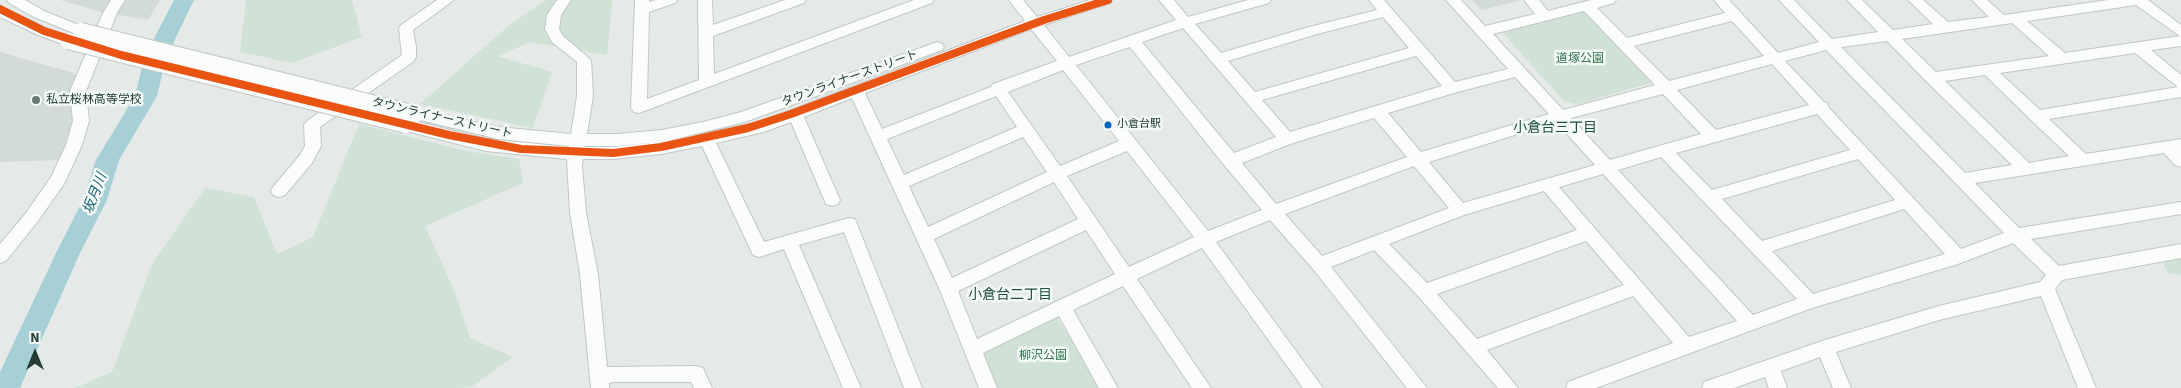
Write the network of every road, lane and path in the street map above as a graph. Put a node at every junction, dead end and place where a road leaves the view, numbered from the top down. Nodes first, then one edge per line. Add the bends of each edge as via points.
1 (14, 0) edge
2 (118, 0) edge
3 (447, 0) edge
4 (564, 0) edge
5 (670, 0) edge
6 (705, 0) edge
7 (798, 0) edge
8 (927, 0) edge
9 (1016, 0) edge
10 (1072, 0) edge
11 (1105, 0) edge
12 (1166, 0) edge
13 (1264, 0) edge
14 (1376, 0) edge
15 (1453, 0) edge
16 (1530, 0) edge
17 (1609, 0) edge
18 (1722, 0) edge
19 (1786, 0) edge
20 (1854, 0) edge
21 (1915, 0) edge
22 (1978, 0) edge
23 (2040, 0) edge
24 (2139, 0) edge
25 (2104, 2) edge
26 (642, 5) edge
27 (1586, 6) junction
28 (0, 11) edge
29 (1386, 12) junction
30 (2054, 12) junction
31 (1544, 15) junction
32 (1736, 15) junction
33 (1032, 19) junction
34 (2008, 19) junction
35 (1186, 22) junction
36 (1946, 28) junction
37 (1482, 32) junction
38 (2181, 32) edge
39 (706, 33) junction
40 (1890, 36) junction
41 (1132, 40) junction
42 (2181, 41) edge
43 (1624, 44) junction
44 (1829, 44) junction
45 (2138, 48) junction
46 (1418, 50) junction
47 (1776, 58) junction
48 (1218, 59) junction
49 (2062, 59) junction
50 (1067, 63) junction
51 (1988, 70) junction
52 (1519, 72) junction
53 (1932, 78) junction
54 (707, 83) junction
55 (2181, 83) edge
56 (998, 88) junction
57 (1452, 88) junction
58 (1666, 88) junction
59 (856, 90) junction
60 (2181, 92) edge
61 (1252, 98) junction
62 (1822, 107) junction
63 (1378, 112) junction
64 (796, 114) junction
65 (1559, 116) junction
66 (2036, 116) junction
67 (411, 120) junction
68 (1025, 130) junction
69 (879, 136) junction
70 (1713, 136) junction
71 (1287, 139) junction
72 (707, 140) junction
73 (1130, 143) junction
74 (2174, 146) edge
75 (576, 147) junction
76 (1664, 150) junction
77 (1863, 152) junction
78 (1418, 159) junction
79 (2083, 160) junction
80 (2181, 160) edge
81 (1230, 161) junction
82 (1605, 167) junction
83 (2025, 170) junction
84 (1057, 174) junction
85 (1962, 179) junction
86 (899, 184) junction
87 (1548, 185) junction
88 (279, 191) dead end
89 (1709, 197) junction
90 (832, 200) dead end
91 (1908, 202) junction
92 (2181, 208) edge
93 (1460, 210) junction
94 (1273, 212) junction
95 (1090, 221) junction
96 (1589, 233) junction
97 (2016, 235) junction
98 (923, 237) junction
99 (1206, 239) junction
100 (789, 242) junction
101 (1377, 242) junction
102 (1759, 249) junction
103 (2181, 251) edge
104 (0, 256) edge
105 (1958, 256) junction
106 (1319, 264) junction
107 (1127, 276) junction
108 (2051, 281) junction
109 (948, 288) junction
110 (1636, 288) junction
111 (1424, 291) junction
112 (1810, 302) junction
113 (1062, 306) junction
114 (1751, 324) junction
115 (1686, 346) junction
116 (973, 348) junction
117 (1474, 348) junction
118 (1825, 348) junction
119 (1770, 367) junction
120 (600, 382) edge
121 (1736, 384) edge
122 (703, 388) edge
123 (852, 388) edge
124 (913, 388) edge
125 (988, 388) edge
126 (1109, 388) edge
127 (1202, 388) edge
128 (1314, 388) edge
129 (1418, 388) edge
130 (1509, 388) edge
131 (1575, 388) edge
132 (1711, 388) edge
133 (1778, 388) edge
134 (1842, 388) edge
135 (2086, 388) edge

1 - 67 street, タウンライナーストリート, bridge via 81,31
2 - 104 street via 106,21 78,91 81,121 58,180
3 - 88 street via 406,28 408,57 312,125 314,146
4 - 75 street via 554,14 552,29 557,39 584,60 585,96
5 - 26 street
6 - 39 street
7 - 39 street
8 - 54 street
9 - 33 street
10 - 33 street, タウンライナーストリート
11 - 33 street, タウンライナーストリート
12 - 35 street
13 - 35 street
14 - 29 street
15 - 37 street
16 - 31 street
17 - 27 street
18 - 32 street
19 - 44 street
20 - 40 street
21 - 36 street
22 - 34 street
23 - 30 street
24 - 25 street
24 - 38 street
25 - 30 street
26 - 54 street via 638,108
27 - 31 street
27 - 43 street
28 - 67 street, タウンライナーストリート, bridge via 68,41
29 - 46 street
29 - 48 street
30 - 34 street
31 - 37 street
32 - 43 street
32 - 47 street
33 - 50 street
33 - 59 street, タウンライナーストリート
33 - 75 street, タウンライナーストリート via 744,117 662,136
34 - 36 street
34 - 49 street
35 - 41 street
35 - 48 street
36 - 40 street
37 - 52 street
39 - 54 street
40 - 44 street
40 - 53 street
41 - 50 street
41 - 81 street
42 - 45 street
43 - 58 street
44 - 47 street
44 - 85 street
45 - 49 street
45 - 55 street
46 - 57 street
46 - 61 street
47 - 58 street
47 - 62 street
48 - 61 street
49 - 51 street
50 - 56 street
50 - 73 street
51 - 53 street
51 - 66 street
52 - 57 street
52 - 65 street
53 - 83 street
56 - 68 street
56 - 69 street
57 - 63 street
58 - 65 street
58 - 70 street
59 - 64 street, タウンライナーストリート
59 - 69 street
60 - 66 street
61 - 71 street
62 - 70 street
62 - 77 street
63 - 71 street
63 - 78 street
64 - 72 street, タウンライナーストリート via 764,126
64 - 90 street
65 - 78 street
65 - 82 street
66 - 79 street
67 - 75 street, タウンライナーストリート via 486,144 520,150
68 - 84 street
68 - 86 street
69 - 86 street
70 - 76 street
71 - 81 street
72 - 75 street, タウンライナーストリート via 613,153
72 - 100 street via 759,250
73 - 84 street
73 - 99 street
74 - 79 street
74 - 80 street
75 - 120 street via 574,166 578,214 589,274
76 - 82 street
76 - 89 street
77 - 89 street
77 - 91 street
78 - 93 street
78 - 94 street
79 - 83 street
81 - 94 street
82 - 87 street
82 - 114 street
83 - 85 street
84 - 95 street
84 - 98 street
85 - 97 street
86 - 98 street
87 - 93 street
87 - 96 street
89 - 102 street
91 - 102 street
91 - 105 street
92 - 97 street
93 - 101 street
94 - 99 street
94 - 106 street
95 - 107 street
95 - 109 street
96 - 110 street
96 - 111 street
97 - 105 street
97 - 108 street
98 - 109 street
99 - 107 street
99 - 128 street
100 - 123 street
100 - 124 street via 849,224
101 - 106 street
101 - 111 street
102 - 112 street
103 - 108 street
105 - 112 street
106 - 129 street
107 - 113 street
107 - 127 street
108 - 118 street
108 - 135 street
109 - 116 street
110 - 115 street
110 - 117 street
111 - 117 street
112 - 114 street
113 - 116 street
113 - 126 street
114 - 115 street
115 - 131 street
116 - 125 street
117 - 130 street
118 - 119 street
118 - 134 street
119 - 121 street
119 - 133 street
120 - 122 street via 614,374 696,374
121 - 132 street

